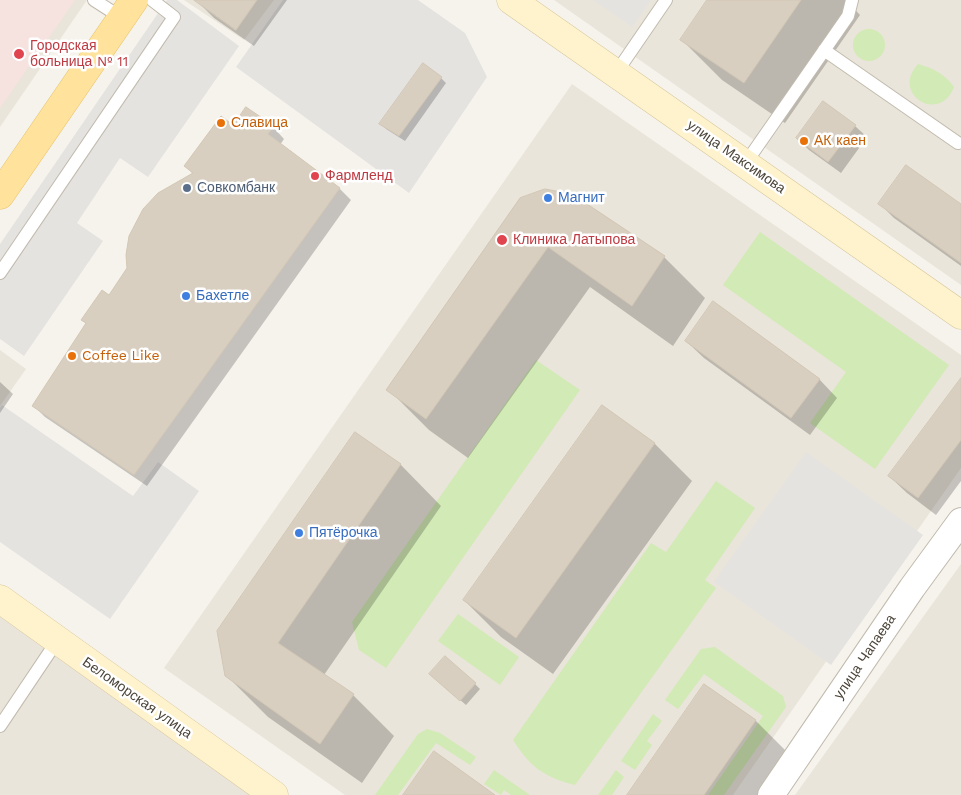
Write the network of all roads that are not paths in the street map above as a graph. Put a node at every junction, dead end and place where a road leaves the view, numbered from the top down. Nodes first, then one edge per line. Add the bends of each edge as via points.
1 (94, 0) edge
2 (152, 0) edge
3 (511, 0) edge
4 (666, 0) edge
5 (852, 0) edge
6 (128, 9) edge
7 (824, 50) junction
8 (616, 73) junction
9 (958, 143) dead end
10 (745, 164) junction
11 (0, 195) edge
12 (0, 273) edge
13 (961, 315) edge
14 (961, 521) edge
15 (0, 599) edge
16 (58, 641) junction
17 (0, 726) edge
18 (274, 795) edge
19 (771, 795) edge

1 - 6 lane
2 - 12 lane via 174,17
3 - 8 main road, улица Максимова
4 - 8 lane
5 - 7 lane via 848,16
6 - 11 main road
7 - 9 lane
7 - 10 lane
8 - 10 main road, улица Максимова
10 - 13 main road, улица Максимова
14 - 19 street, улица Чапаева
15 - 16 main road, Беломорская улица
16 - 17 lane
16 - 18 main road, Беломорская улица

